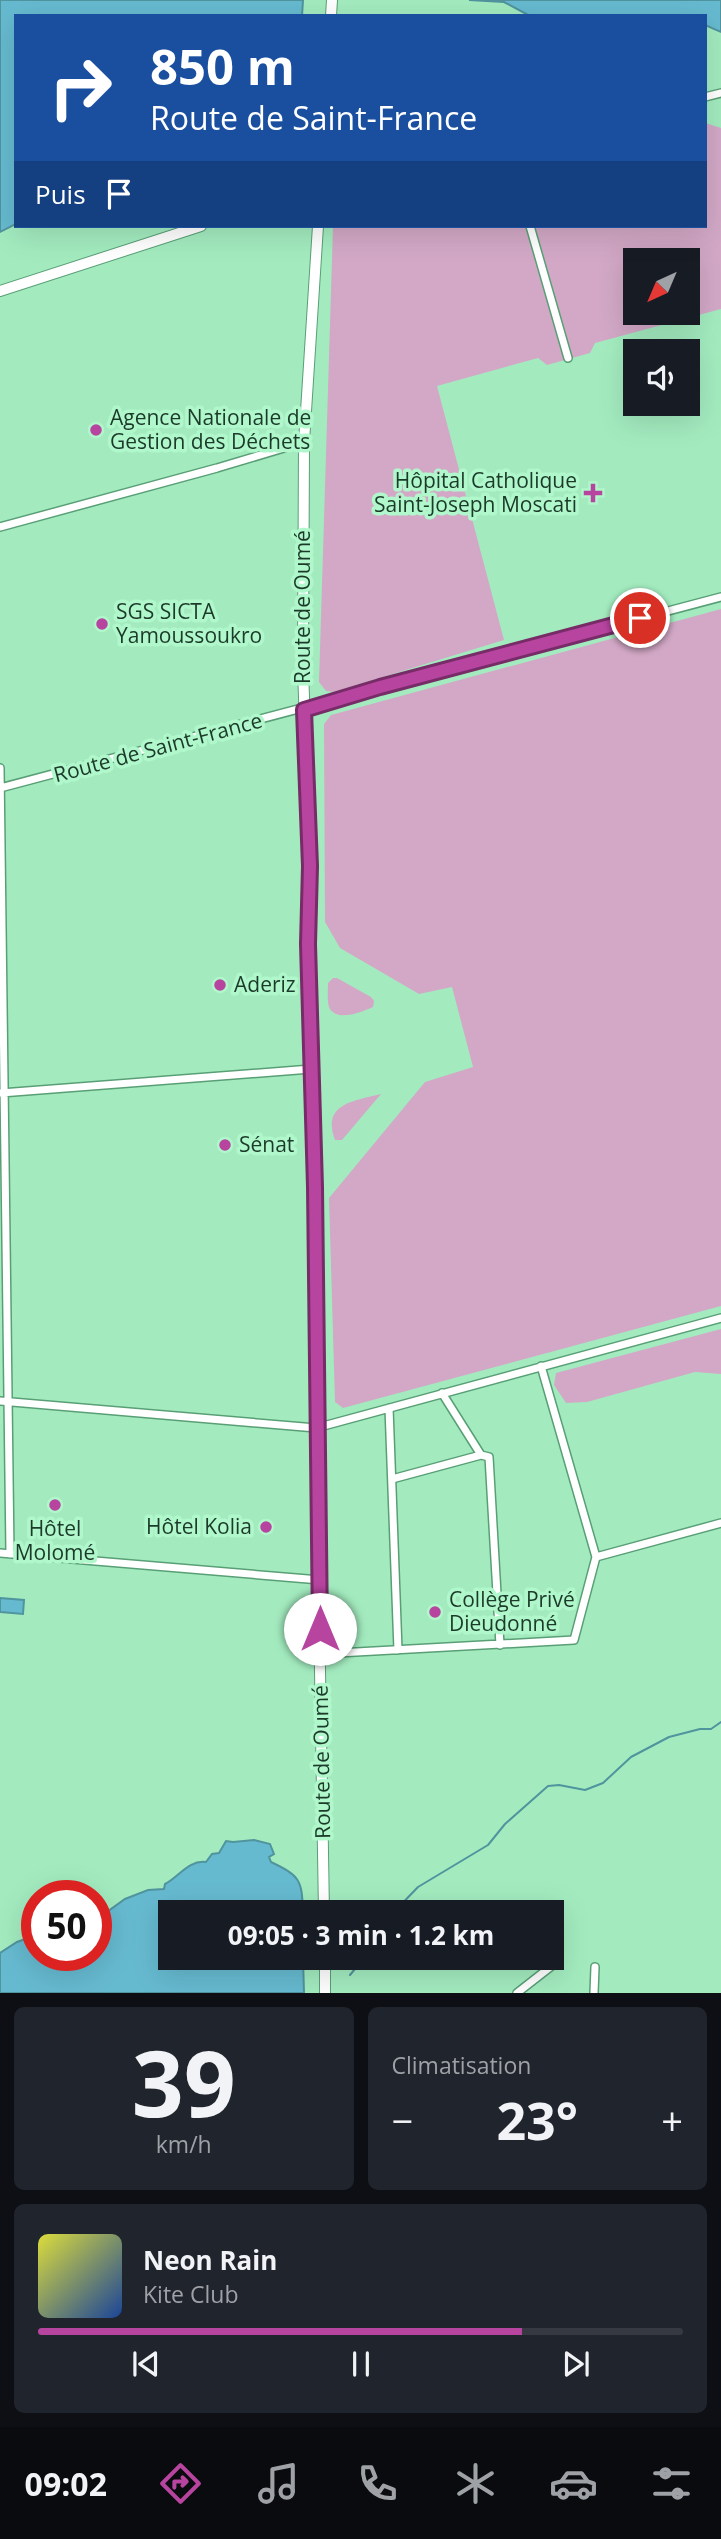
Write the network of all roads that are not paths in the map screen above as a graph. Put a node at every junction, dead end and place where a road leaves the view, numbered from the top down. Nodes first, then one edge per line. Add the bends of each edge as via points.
1 (195, 228) edge
2 (318, 228) edge
3 (531, 228) edge
4 (0, 291) edge
5 (568, 358) dead end
6 (304, 442) junction
7 (0, 527) edge
8 (721, 597) edge
9 (304, 710) junction
10 (0, 768) edge
11 (0, 788) edge
12 (311, 1069) junction
13 (1, 1093) edge
14 (721, 1318) edge
15 (541, 1366) junction
16 (442, 1393) junction
17 (4, 1401) edge
18 (389, 1408) junction
19 (316, 1428) junction
20 (481, 1455) junction
21 (392, 1479) junction
22 (721, 1523) edge
23 (0, 1553) edge
24 (10, 1553) junction
25 (596, 1557) junction
26 (320, 1580) junction
27 (500, 1645) junction
28 (398, 1650) junction
29 (320, 1654) junction
30 (324, 1900) edge
31 (595, 1967) dead end
32 (325, 1970) edge
33 (546, 1970) edge
34 (325, 1993) edge
35 (517, 1993) edge
36 (594, 1993) edge

1 - 4 main road
2 - 6 main road, Route de Oumé
3 - 5 street
6 - 7 street
6 - 9 main road, Route de Oumé
8 - 9 street, Route de Saint-France
9 - 11 street, Route de Saint-France
9 - 12 main road, Route de Oumé
10 - 11 street
11 - 13 street
12 - 13 street
12 - 19 main road, Route de Oumé
13 - 17 street
14 - 15 street
15 - 16 street
15 - 25 street
16 - 18 street
16 - 20 street
17 - 19 street
17 - 24 street
18 - 19 street
18 - 21 street
19 - 26 main road, Route de Oumé
20 - 21 street
20 - 27 street via 489,1457
21 - 28 street
22 - 25 street
23 - 24 street
24 - 26 street
25 - 27 street via 574,1640
26 - 29 main road, Route de Oumé
27 - 28 street
28 - 29 street
29 - 30 main road, Route de Oumé
31 - 36 street
32 - 34 main road
33 - 35 street

